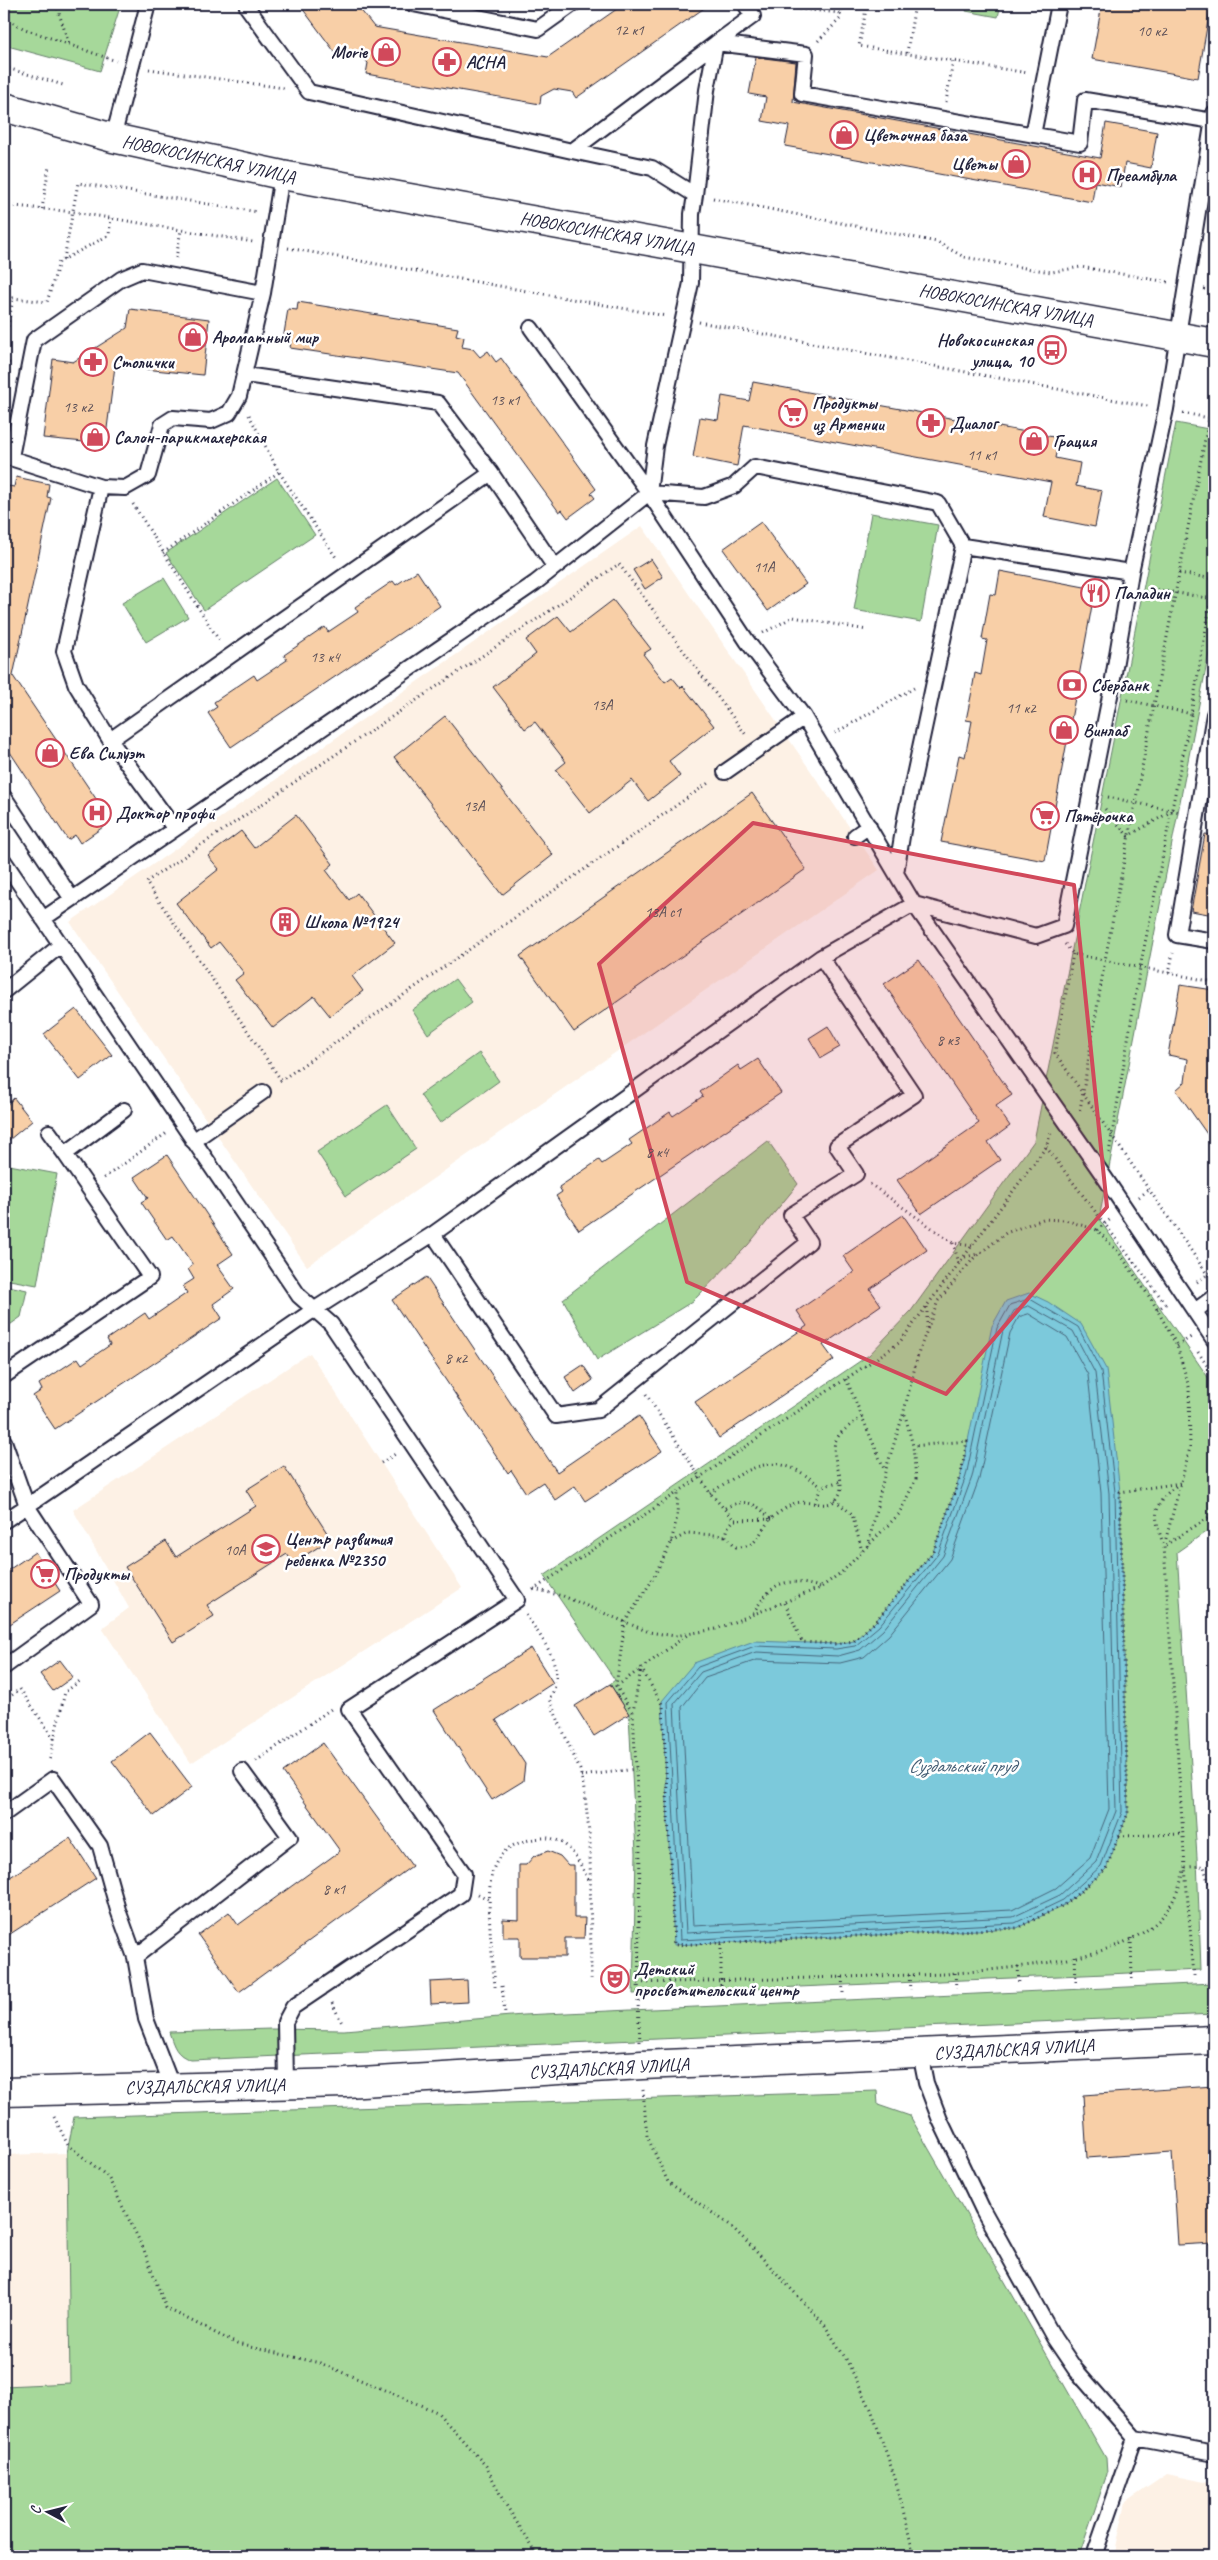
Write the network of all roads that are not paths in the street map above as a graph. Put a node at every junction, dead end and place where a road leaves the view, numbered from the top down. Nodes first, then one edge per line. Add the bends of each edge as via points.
1 (148, 4) edge
2 (413, 4) edge
3 (573, 4) edge
4 (745, 4) edge
5 (1059, 4) edge
6 (248, 5) edge
7 (716, 43) junction
8 (4, 107) edge
9 (1214, 117) edge
10 (1033, 135) junction
11 (113, 138) junction
12 (572, 150) junction
13 (282, 175) junction
14 (695, 194) junction
15 (692, 247) junction
16 (263, 293) junction
17 (531, 328) dead end
18 (1178, 336) junction
19 (1214, 343) edge
20 (245, 375) junction
21 (7, 456) edge
22 (491, 474) junction
23 (101, 487) junction
24 (649, 493) junction
25 (963, 546) junction
26 (554, 566) junction
27 (1130, 579) junction
28 (1214, 716) edge
29 (804, 717) junction
30 (110, 740) junction
31 (725, 772) road end
32 (4, 797) edge
33 (869, 826) junction
34 (174, 828) junction
35 (856, 836) dead end
36 (4, 860) edge
37 (896, 873) junction
38 (72, 899) junction
39 (914, 904) junction
40 (43, 919) junction
41 (1214, 941) edge
42 (61, 945) junction
43 (821, 957) junction
44 (4, 991) edge
45 (263, 1092) road end
46 (124, 1110) dead end
47 (49, 1132) dead end
48 (193, 1141) junction
49 (65, 1154) junction
50 (434, 1234) junction
51 (1214, 1297) edge
52 (315, 1309) junction
53 (1195, 1311) junction
54 (1214, 1340) edge
55 (4, 1376) edge
56 (4, 1441) edge
57 (27, 1506) junction
58 (4, 1521) edge
59 (4, 1667) edge
60 (242, 1771) dead end
61 (4, 1814) edge
62 (135, 1957) junction
63 (1214, 2040) edge
64 (920, 2053) junction
65 (286, 2084) junction
66 (172, 2086) junction
67 (4, 2092) edge
68 (1135, 2438) junction
69 (1214, 2453) edge
70 (1094, 2556) edge

1 - 11 lane
2 - 3 lane via 538,29
4 - 7 lane via 753,16
5 - 10 lane
6 - 12 lane via 309,92
7 - 10 lane via 806,54 802,94
7 - 12 lane
7 - 14 lane
8 - 11 street, НОВОКОСИНСКАЯ УЛИЦА
9 - 10 lane via 1085,100 1080,143
9 - 18 lane
11 - 13 street, НОВОКОСИНСКАЯ УЛИЦА
12 - 14 lane via 652,168
13 - 15 street, НОВОКОСИНСКАЯ УЛИЦА
13 - 16 lane
14 - 15 lane
15 - 18 street, НОВОКОСИНСКАЯ УЛИЦА
15 - 24 lane via 691,283 655,446
16 - 20 lane
16 - 21 lane via 142,270 121,278 34,340
17 - 24 lane
18 - 19 street, НОВОКОСИНСКАЯ УЛИЦА
18 - 27 lane
20 - 22 lane via 438,403
20 - 23 lane via 239,396 229,413 211,421 173,418 162,425 148,475 125,488
21 - 23 lane
22 - 26 lane
22 - 30 lane
23 - 30 lane via 64,651 76,685
24 - 25 lane via 704,497 734,486 755,467 938,503
24 - 26 lane
24 - 29 lane via 747,641
25 - 27 lane
25 - 37 lane
26 - 34 lane via 535,583
27 - 39 lane via 1064,926 1036,936
28 - 41 lane via 1176,935
29 - 31 lane
29 - 33 lane
30 - 34 lane
32 - 38 lane
33 - 35 lane
33 - 37 lane
34 - 38 lane
36 - 40 lane
37 - 39 lane
38 - 40 lane
39 - 43 lane
39 - 53 lane
40 - 42 lane
42 - 44 lane
42 - 48 lane
43 - 50 lane
43 - 50 lane via 914,1095 837,1146 856,1174 792,1215 808,1242 598,1410 556,1416
45 - 48 lane
46 - 49 lane
47 - 49 lane
48 - 52 lane via 299,1296
49 - 55 lane via 150,1277
50 - 52 lane
51 - 53 lane
52 - 57 lane
52 - 65 lane via 331,1324 517,1600 349,1710 464,1874 461,1894 294,2007 285,2022
53 - 54 lane
56 - 57 lane
57 - 58 lane
57 - 59 lane via 91,1604
60 - 62 lane via 290,1837
61 - 62 lane via 53,1779 100,1846
62 - 66 lane via 146,2019
63 - 64 street, СУЗДАЛЬСКАЯ УЛИЦА
64 - 65 street, СУЗДАЛЬСКАЯ УЛИЦА
64 - 68 lane via 926,2083 940,2120 983,2210 1054,2338 1075,2368
65 - 66 street, СУЗДАЛЬСКАЯ УЛИЦА
66 - 67 street, СУЗДАЛЬСКАЯ УЛИЦА
68 - 69 lane
68 - 70 lane

